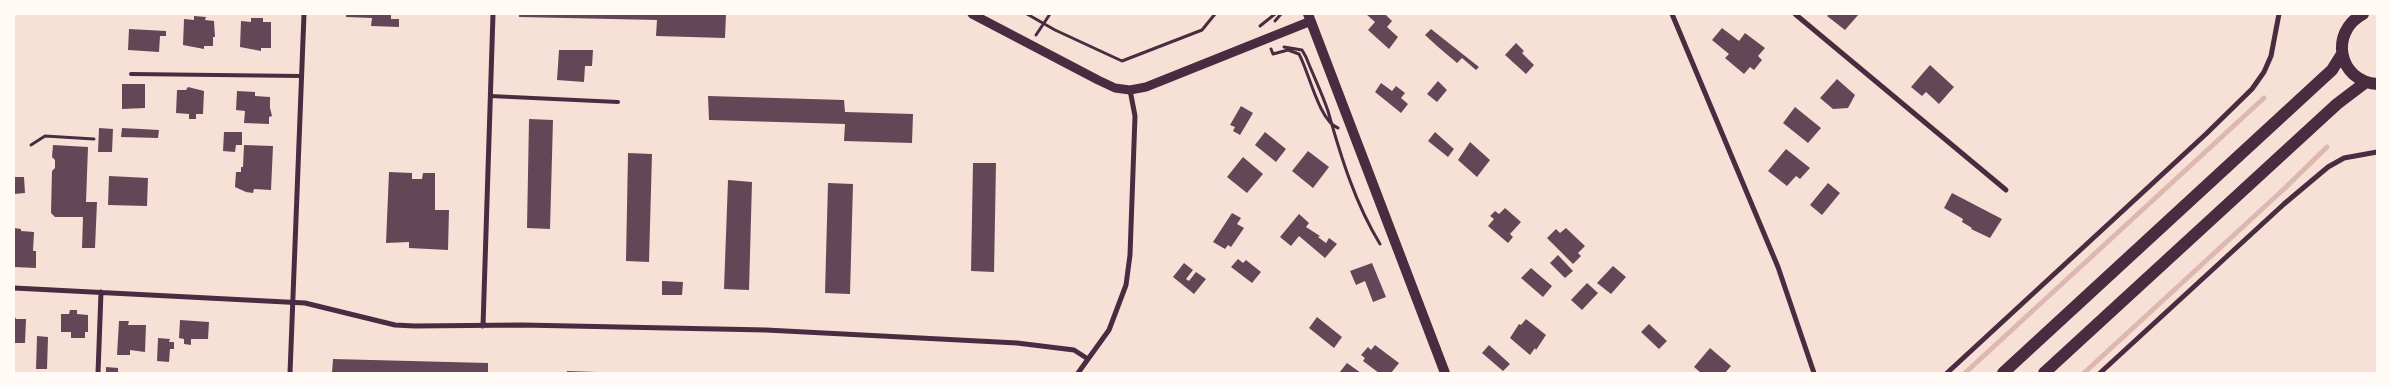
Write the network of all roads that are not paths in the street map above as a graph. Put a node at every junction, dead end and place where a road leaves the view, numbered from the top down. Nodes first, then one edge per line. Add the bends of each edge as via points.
1 (304, 14) edge
2 (493, 14) edge
3 (972, 14) edge
4 (1672, 14) edge
5 (1795, 14) edge
6 (2280, 14) edge
7 (2355, 16) edge
8 (1310, 18) edge
9 (2342, 54) junction
10 (131, 74) dead end
11 (301, 76) junction
12 (2372, 83) edge
13 (1130, 90) junction
14 (490, 96) junction
15 (618, 102) dead end
16 (2377, 152) edge
17 (2006, 190) dead end
18 (14, 288) edge
19 (101, 292) junction
20 (292, 303) junction
21 (483, 326) junction
22 (1088, 359) junction
23 (98, 373) edge
24 (290, 373) edge
25 (1078, 373) edge
26 (1445, 373) edge
27 (1814, 373) edge
28 (1947, 373) edge
29 (2003, 373) edge
30 (2044, 373) edge
31 (2100, 373) edge

1 - 11 street
2 - 14 street
3 - 13 street via 1115,88
4 - 27 street via 1778,267
5 - 17 street
6 - 28 street via 2271,56 2252,89
7 - 9 main road via 2343,36
8 - 13 street via 1164,80
8 - 26 main road
9 - 12 main road via 2350,72
9 - 29 main road via 2332,70
10 - 11 lane
11 - 20 street
12 - 30 main road via 2337,104
13 - 22 street via 1135,116 1126,285 1109,330
14 - 15 lane
14 - 21 street
16 - 31 street via 2344,158 2328,167
18 - 19 street
19 - 20 street
19 - 23 street
20 - 21 street via 305,303 395,325
20 - 24 street
21 - 22 street via 917,336 1062,348 1074,350
22 - 25 street

